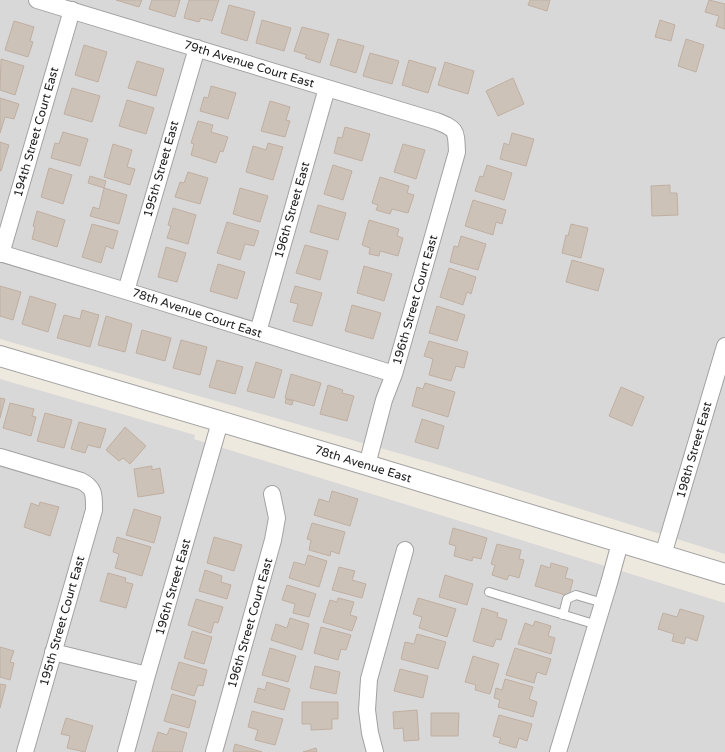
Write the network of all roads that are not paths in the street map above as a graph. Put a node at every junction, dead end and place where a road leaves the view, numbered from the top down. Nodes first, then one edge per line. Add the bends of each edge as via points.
1 (37, 0) edge
2 (72, 10) junction
3 (197, 48) junction
4 (327, 88) junction
5 (456, 134) joint
6 (1, 254) edge
7 (126, 291) junction
8 (258, 332) junction
9 (725, 346) edge
10 (0, 356) edge
11 (394, 374) junction
12 (220, 422) junction
13 (0, 456) edge
14 (368, 465) junction
15 (272, 494) dead end
16 (620, 543) junction
17 (405, 550) dead end
18 (663, 555) junction
19 (725, 574) edge
20 (489, 592) dead end
21 (604, 603) junction
22 (564, 615) junction
23 (597, 625) junction
24 (53, 652) junction
25 (147, 675) junction
26 (25, 752) edge
27 (126, 752) edge
28 (214, 752) edge
29 (375, 752) edge
30 (558, 752) edge

1 - 2 street, 79th Avenue Court East
2 - 3 street, 79th Avenue Court East
2 - 6 street, 194th Street Court East
3 - 4 street, 79th Avenue Court East
3 - 7 street, 195th Street East
4 - 5 street, 79th Avenue Court East via 436,121 450,127
4 - 8 street, 196th Street East
5 - 11 street, 196th Street Court East via 457,152
6 - 7 street, 78th Avenue Court East
7 - 8 street, 78th Avenue Court East
8 - 11 street, 78th Avenue Court East
9 - 18 street, 198th Street East
10 - 12 street, 78th Avenue East
11 - 14 street, 196th Street Court East via 384,400
12 - 14 street, 78th Avenue East
12 - 25 street, 196th Street East
13 - 24 street, 195th Street Court East via 81,481 88,485 94,496 94,510
14 - 16 street, 78th Avenue East
15 - 28 street, 196th Street Court East via 277,518 273,540
16 - 18 street, 78th Avenue East
16 - 21 street
17 - 29 street via 369,680 367,710
18 - 19 street, 78th Avenue East
20 - 22 lane
21 - 22 lane via 576,595 567,599
21 - 23 street
22 - 23 lane
23 - 30 street
24 - 25 street
24 - 26 street, 195th Street Court East
25 - 27 street, 196th Street East

